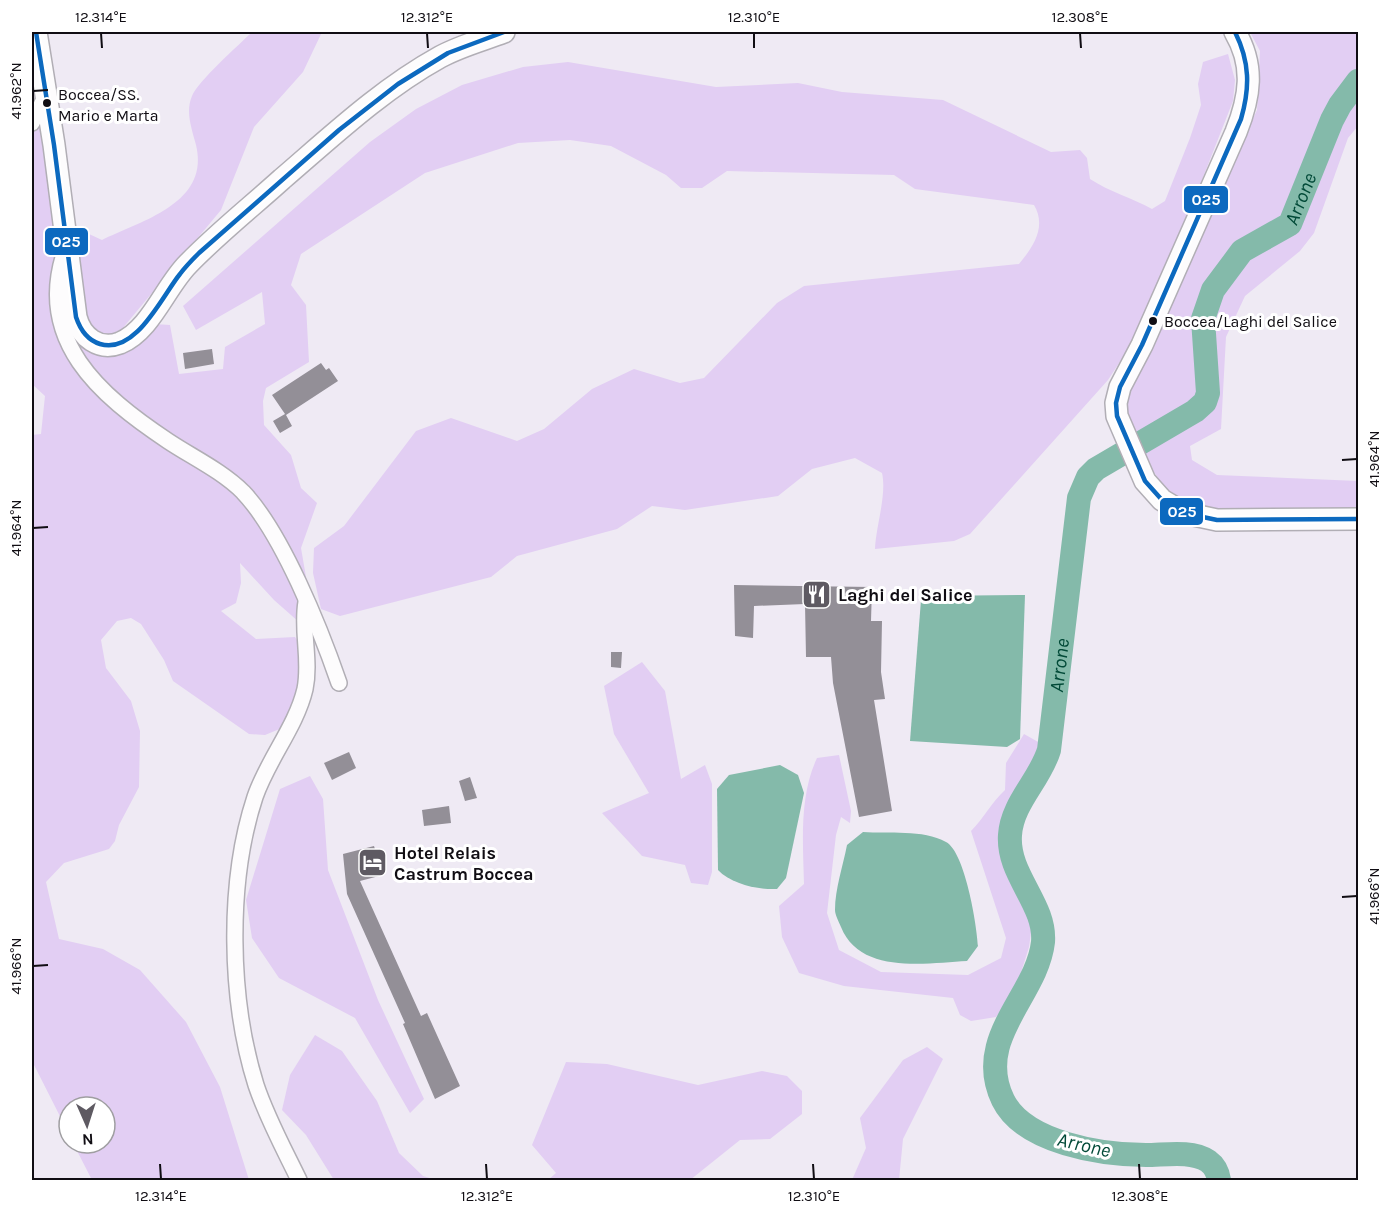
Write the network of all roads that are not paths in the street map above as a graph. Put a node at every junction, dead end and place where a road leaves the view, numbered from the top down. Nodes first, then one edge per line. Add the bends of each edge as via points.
1 (36, 32) edge
2 (504, 32) edge
3 (1235, 32) edge
4 (45, 97) junction
5 (32, 123) edge
6 (66, 248) junction
7 (1359, 519) edge
8 (306, 603) junction
9 (339, 682) dead end
10 (299, 1180) edge

1 - 4 street
2 - 6 street via 442,56 405,78 313,152 186,265 140,328 118,344 97,344 80,328
3 - 7 street via 1248,63 1247,101 1142,345 1120,387 1118,416 1142,476 1166,503 1184,513 1199,518
4 - 5 street
4 - 6 street
6 - 8 street via 57,273 57,310 74,354 104,391 128,411 243,493 274,538
8 - 9 street
8 - 10 street via 305,689 255,799 234,920 236,978 256,1085

